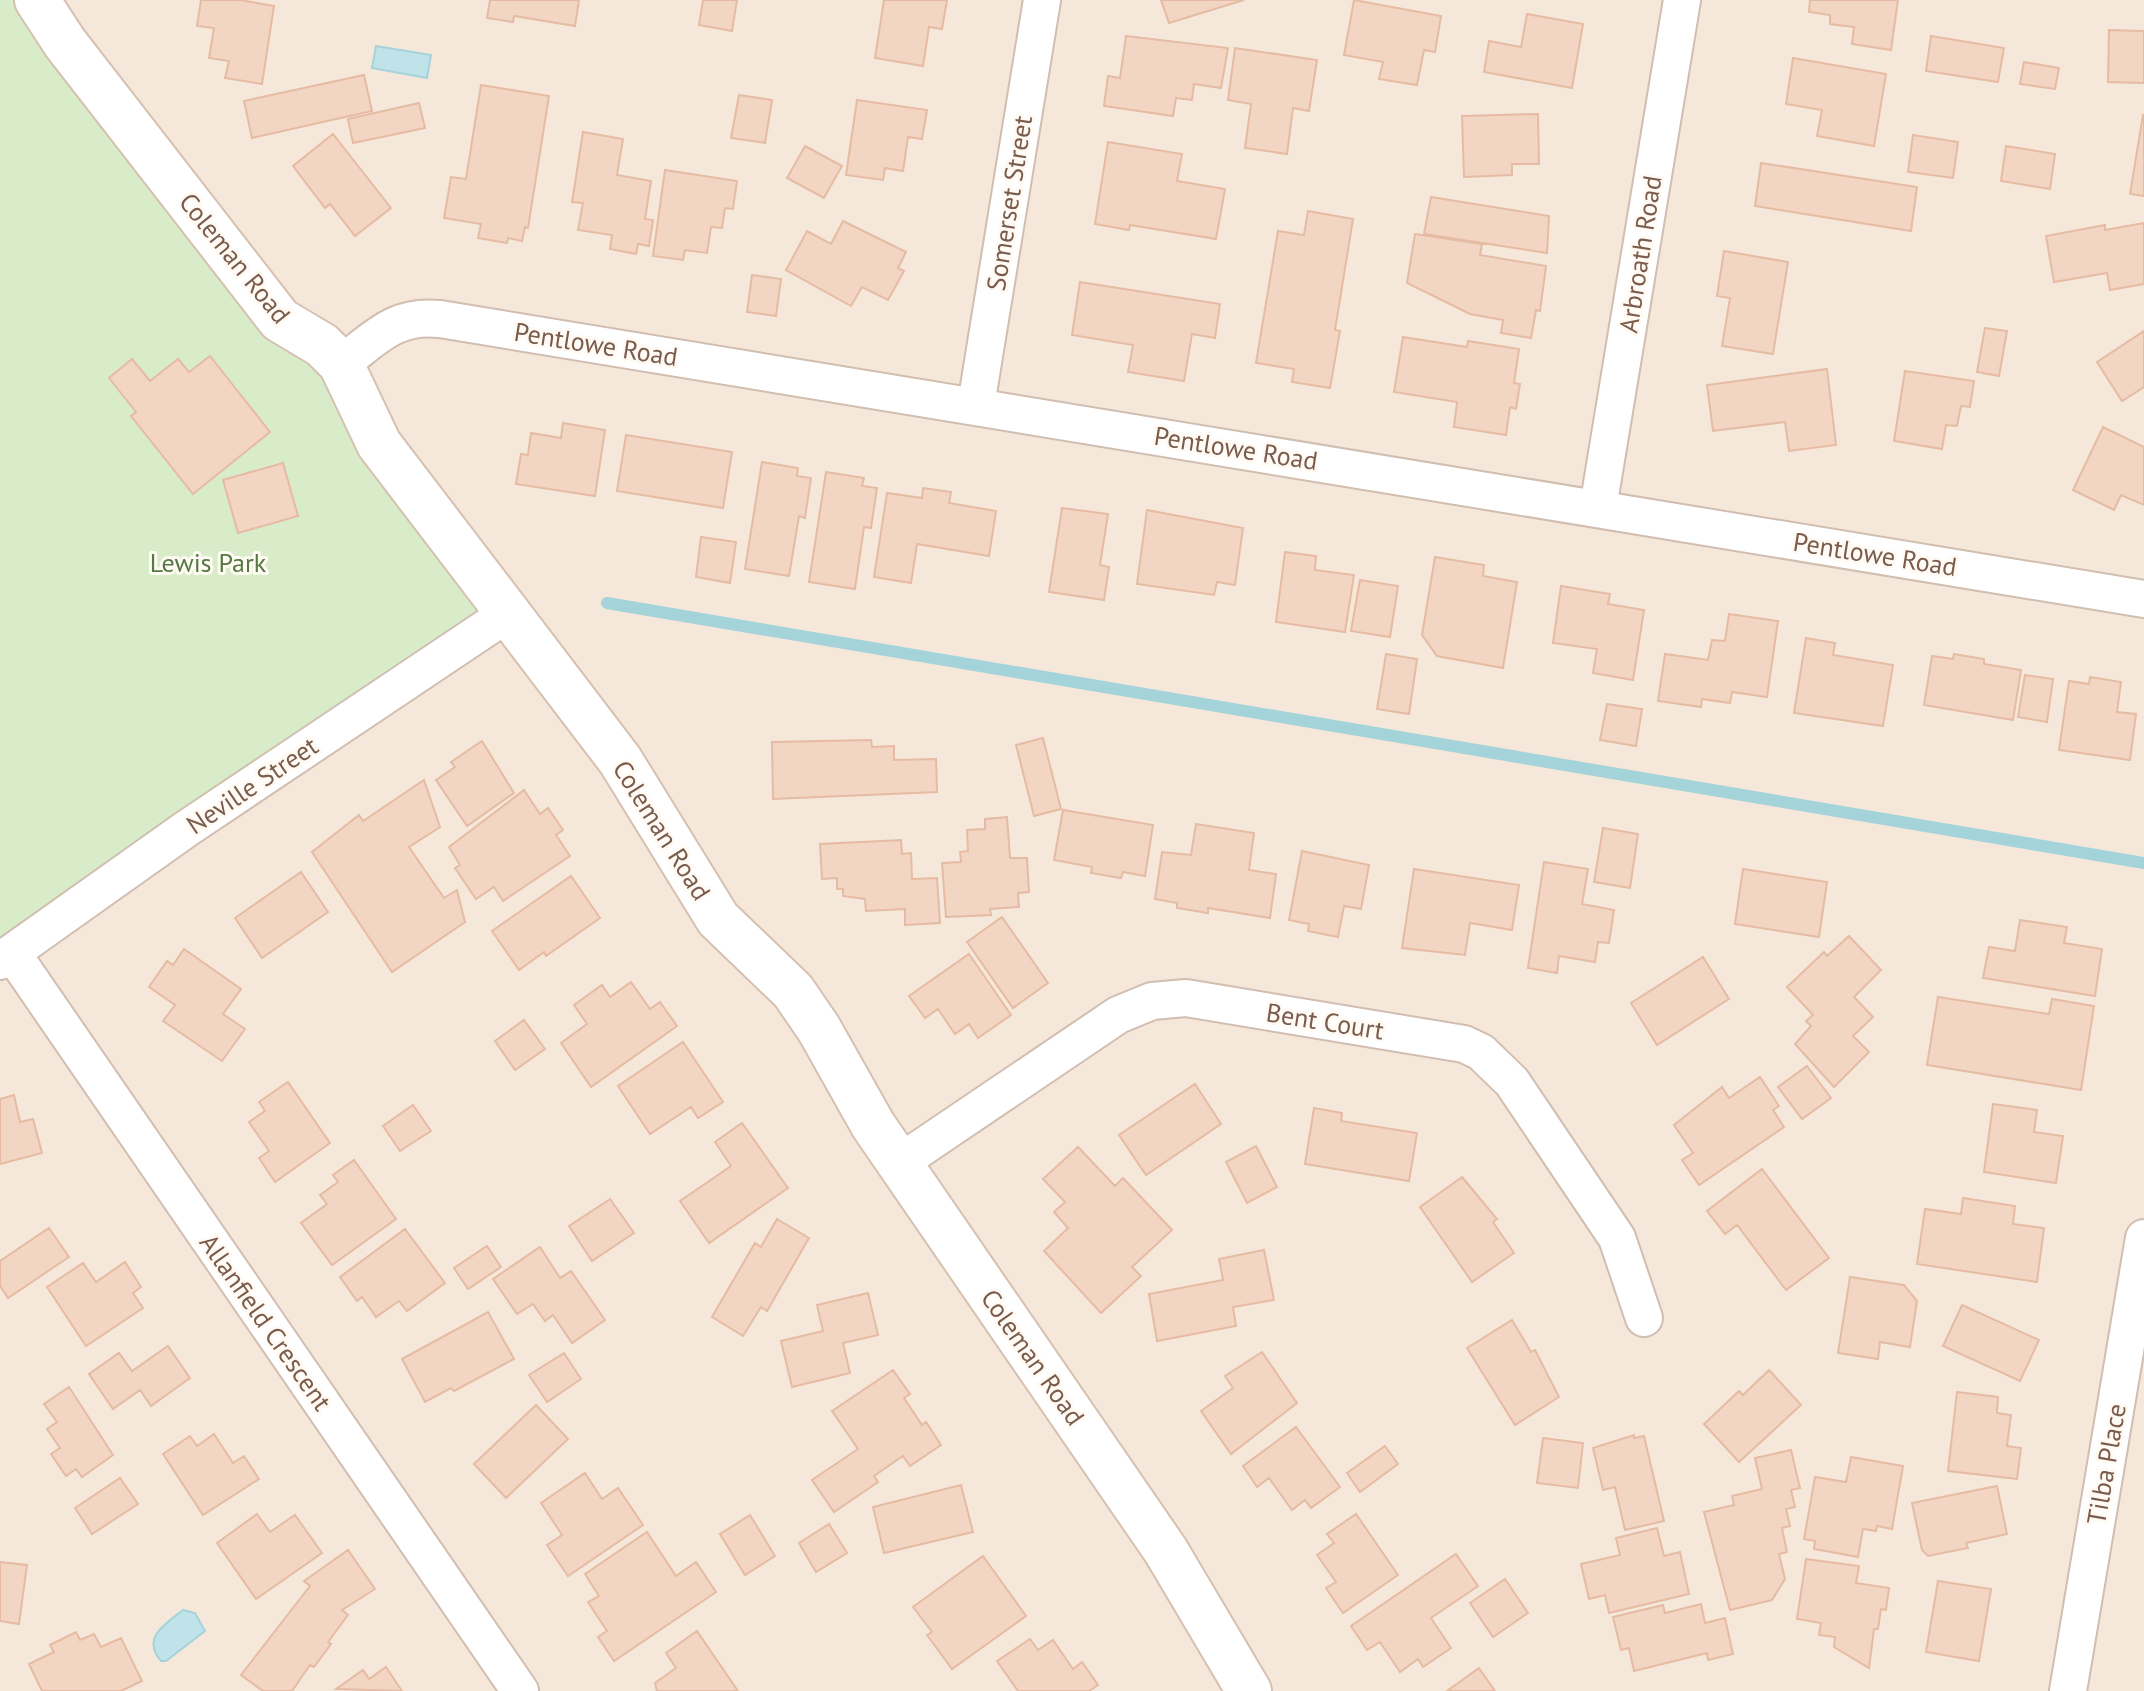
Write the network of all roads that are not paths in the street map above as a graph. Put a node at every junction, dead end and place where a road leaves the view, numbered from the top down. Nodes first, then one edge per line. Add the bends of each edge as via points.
1 (37, 0) edge
2 (1042, 0) edge
3 (1682, 0) edge
4 (341, 364) junction
5 (976, 405) junction
6 (1598, 508) junction
7 (2144, 599) edge
8 (507, 614) junction
9 (6, 957) edge
10 (899, 1163) junction
11 (2144, 1238) edge
12 (1644, 1318) dead end
13 (520, 1691) edge
14 (1249, 1691) edge
15 (2068, 1691) edge

1 - 4 street, Coleman Road via 271,309
2 - 5 street, Somerset Street
3 - 6 street, Arbroath Road
4 - 5 street, Pentlowe Road via 392,325 425,317
4 - 8 street, Coleman Road via 379,444
5 - 6 street, Pentlowe Road
6 - 7 street, Pentlowe Road
8 - 9 street, Neville Street
8 - 10 street, Coleman Road via 620,760 718,919 793,991
9 - 13 street, Allanfield Crescent
10 - 12 street, Bent Court via 1118,1015 1152,1001 1186,998 1464,1044 1481,1052 1512,1082 1617,1238
10 - 14 street, Coleman Road via 1166,1551
11 - 15 street, Tilba Place

